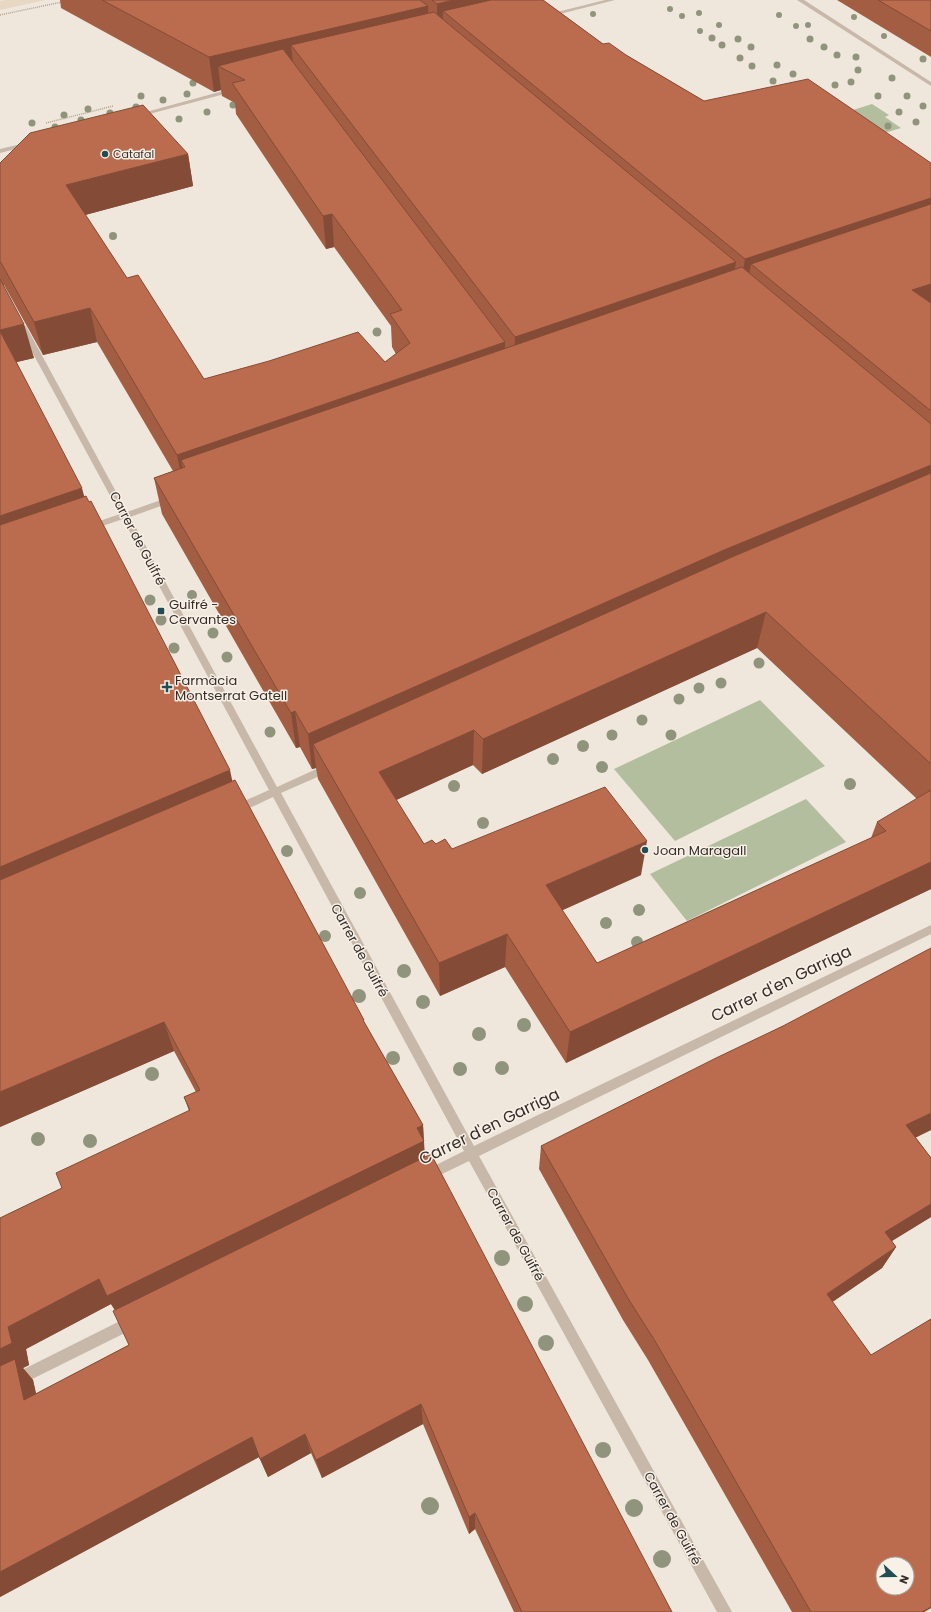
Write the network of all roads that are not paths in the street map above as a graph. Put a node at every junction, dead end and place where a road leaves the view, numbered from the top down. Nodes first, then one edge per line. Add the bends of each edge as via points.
1 (612, 0) edge
2 (800, 0) edge
3 (544, 16) edge
4 (931, 84) edge
5 (242, 88) edge
6 (129, 118) edge
7 (38, 141) edge
8 (0, 151) edge
9 (19, 320) edge
10 (179, 496) edge
11 (125, 515) junction
12 (84, 530) edge
13 (338, 764) edge
14 (274, 793) junction
15 (227, 814) edge
16 (931, 929) edge
17 (471, 1153) junction
18 (414, 1182) edge
19 (143, 1317) edge
20 (0, 1388) edge
21 (725, 1612) edge

1 - 3 street
2 - 4 street
5 - 6 street
7 - 8 street
9 - 11 street, Carrer de Guifré
10 - 11 street
11 - 12 street
11 - 14 street, Carrer de Guifré
13 - 14 street
14 - 15 street
14 - 17 street, Carrer de Guifré
16 - 17 street, Carrer d'en Garriga
17 - 18 street, Carrer d'en Garriga
17 - 21 street, Carrer de Guifré
19 - 20 street

